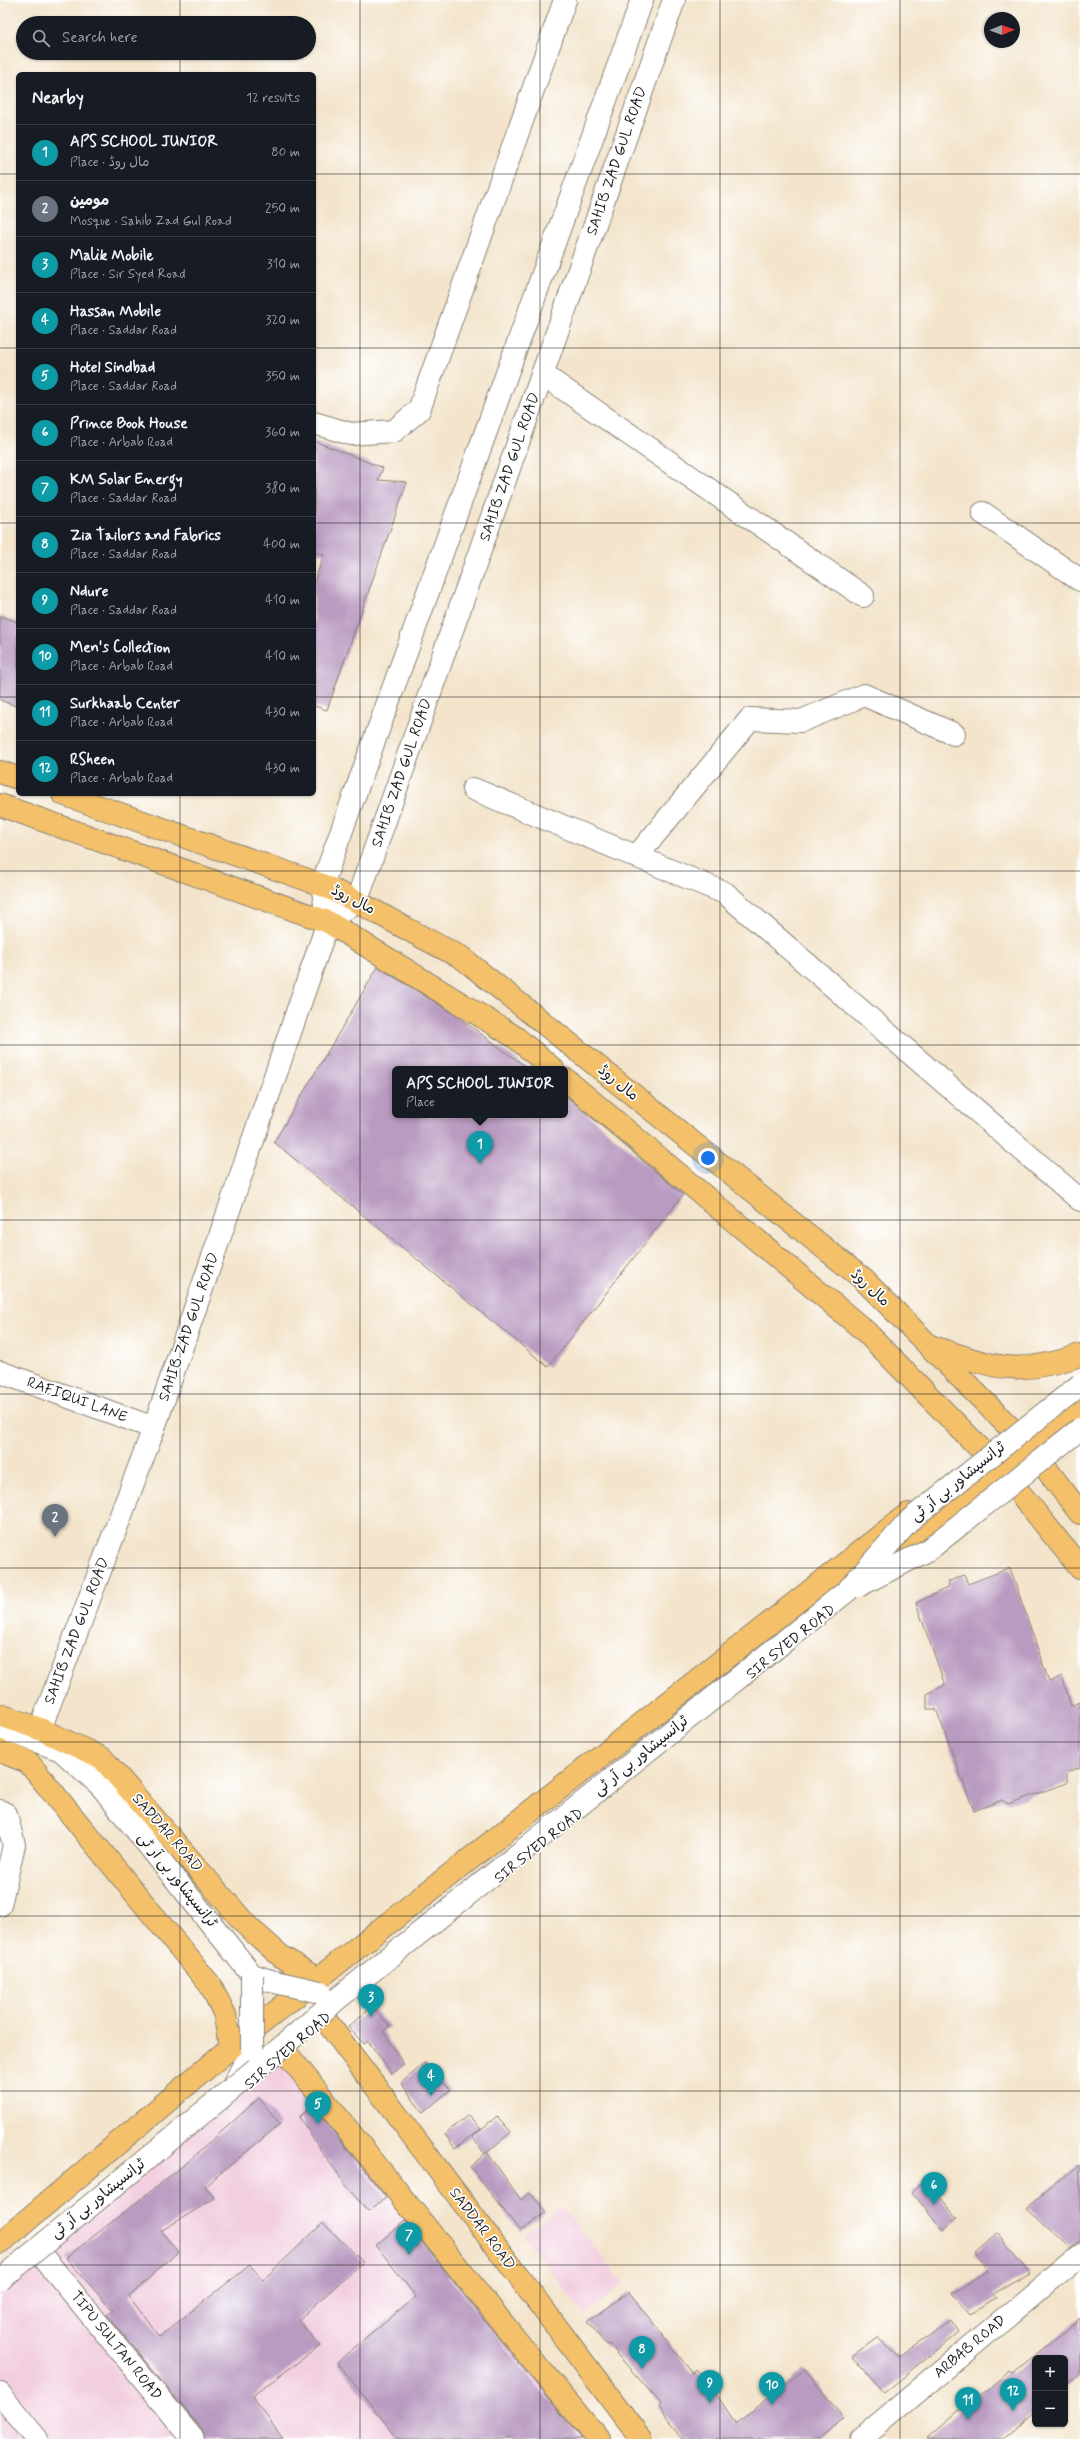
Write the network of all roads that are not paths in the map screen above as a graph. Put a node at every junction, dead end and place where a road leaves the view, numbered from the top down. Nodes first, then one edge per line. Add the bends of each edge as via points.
1 (565, 0) edge
2 (642, 0) edge
3 (674, 0) edge
4 (542, 374) junction
5 (316, 424) edge
6 (983, 513) dead end
7 (1080, 580) edge
8 (863, 596) dead end
9 (954, 734) dead end
10 (0, 772) edge
11 (16, 777) edge
12 (473, 789) dead end
13 (69, 796) edge
14 (0, 805) edge
15 (637, 856) junction
16 (322, 885) junction
17 (357, 900) junction
18 (328, 922) junction
19 (549, 1066) edge
20 (568, 1082) edge
21 (1080, 1200) edge
22 (928, 1345) junction
23 (1080, 1355) edge
24 (0, 1372) edge
25 (1080, 1375) edge
26 (1080, 1385) edge
27 (1080, 1408) edge
28 (154, 1428) junction
29 (1080, 1429) edge
30 (1012, 1431) junction
31 (1031, 1449) junction
32 (985, 1453) junction
33 (1003, 1472) junction
34 (1080, 1513) edge
35 (1080, 1568) edge
36 (847, 1591) junction
37 (0, 1715) edge
38 (0, 1728) edge
39 (40, 1729) junction
40 (0, 1751) edge
41 (586, 1768) junction
42 (605, 1792) junction
43 (0, 1811) edge
44 (0, 1905) edge
45 (252, 1975) junction
46 (317, 1979) junction
47 (360, 1981) junction
48 (324, 2018) junction
49 (230, 2048) junction
50 (288, 2055) junction
51 (232, 2088) junction
52 (168, 2102) junction
53 (192, 2131) junction
54 (0, 2243) edge
55 (40, 2252) junction
56 (1080, 2255) edge
57 (0, 2280) edge
58 (0, 2286) edge
59 (0, 2394) edge
60 (37, 2439) edge
61 (193, 2439) edge
62 (598, 2439) edge
63 (641, 2439) edge
64 (860, 2439) edge

1 - 5 street via 418,410 394,431 351,434
2 - 16 street, SAHIB ZAD GUL ROAD
3 - 4 street, SAHIB ZAD GUL ROAD
4 - 8 street
4 - 17 street, SAHIB ZAD GUL ROAD
6 - 7 street
9 - 15 street via 864,695 801,721 750,719
10 - 11 main road
12 - 15 street
13 - 16 main road, مال روڈ
14 - 18 main road, مال روڈ
15 - 21 street via 725,893
16 - 17 main road, مال روڈ
16 - 18 street, SAHIB ZAD GUL ROAD
17 - 18 street
17 - 22 main road, مال روڈ via 420,938 462,957 863,1279
18 - 19 main road, مال روڈ via 515,1037
18 - 28 street, SAHIB ZAD GUL ROAD
20 - 32 main road, مال روڈ via 865,1332
22 - 23 main road via 990,1366 1018,1369 1050,1366
22 - 30 main road, مال روڈ
24 - 28 street, RAFIQUI LANE
25 - 30 main road, SIR SYED ROAD
26 - 36 street, ٹرانسپشاور بی آر ٹی, bridge via 911,1519
27 - 31 main road, SIR SYED ROAD
28 - 39 street, SAHIB ZAD GUL ROAD
29 - 36 street, ٹرانسپشاور بی آر ٹی, bridge via 928,1550
30 - 31 main road, مال روڈ
30 - 32 main road, SIR SYED ROAD
31 - 33 main road, SIR SYED ROAD
31 - 34 main road, مال روڈ
32 - 33 main road, مال روڈ
32 - 41 main road, SIR SYED ROAD
33 - 35 main road, مال روڈ
33 - 42 main road, SIR SYED ROAD
36 - 47 street, ٹرانسپشاور بی آر ٹی, bridge
37 - 39 main road, SADDAR ROAD
38 - 45 street, ٹرانسپشاور بی آر ٹی via 61,1750 101,1786
39 - 46 main road, SADDAR ROAD via 102,1758 248,1927 282,1957
40 - 49 main road via 28,1762 211,1986 225,2015
41 - 42 main road
41 - 46 main road, SIR SYED ROAD
42 - 48 main road, SIR SYED ROAD
43 - 44 street via 6,1814 14,1845
45 - 47 street, ٹرانسپشاور بی آر ٹی, bridge via 320,1992
45 - 51 street, ٹرانسپشاور بی آر ٹی, bridge via 252,2049
46 - 49 main road, SIR SYED ROAD
47 - 51 street, ٹرانسپشاور بی آر ٹی, bridge
48 - 50 main road, SIR SYED ROAD
48 - 63 main road, SADDAR ROAD
49 - 52 main road, SIR SYED ROAD
50 - 53 main road, SIR SYED ROAD
50 - 62 main road
51 - 57 street, ٹرانسپشاور بی آر ٹی, bridge
52 - 53 main road
52 - 54 main road, SIR SYED ROAD
53 - 55 main road, SIR SYED ROAD
55 - 58 main road, SIR SYED ROAD
55 - 61 street, TIPU SULTAN ROAD
56 - 64 street, ARBAB ROAD
59 - 60 street

